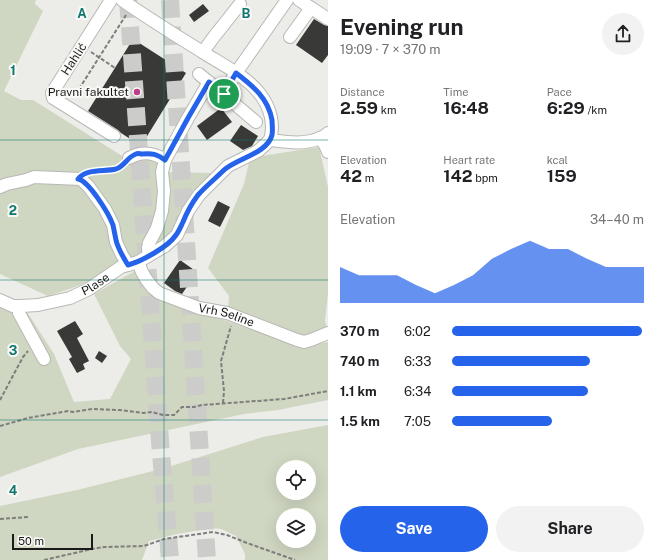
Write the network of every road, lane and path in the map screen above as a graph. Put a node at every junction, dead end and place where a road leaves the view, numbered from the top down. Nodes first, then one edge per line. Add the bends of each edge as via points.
1 (111, 0) edge
2 (122, 0) edge
3 (287, 0) edge
4 (299, 0) edge
5 (240, 4) dead end
6 (311, 8) junction
7 (123, 19) dead end
8 (328, 19) edge
9 (290, 37) dead end
10 (203, 52) junction
11 (94, 54) dead end
12 (99, 57) junction
13 (115, 68) dead end
14 (236, 73) junction
15 (79, 89) dead end
16 (224, 94) junction
17 (256, 122) dead end
18 (114, 136) dead end
19 (324, 136) edge
20 (270, 140) junction
21 (328, 152) edge
22 (129, 158) joint
23 (165, 160) junction
24 (78, 179) junction
25 (0, 187) edge
26 (149, 255) junction
27 (133, 263) junction
28 (0, 300) edge
29 (18, 306) junction
30 (235, 316) junction
31 (328, 333) edge
32 (36, 343) junction
33 (44, 358) dead end
34 (328, 391) edge
35 (0, 400) edge
36 (222, 403) junction
37 (0, 426) edge
38 (28, 517) dead end
39 (0, 519) edge
40 (44, 560) edge
41 (295, 560) edge

1 - 18 street, Hahlić via 52,93 53,98
2 - 10 street
3 - 14 street
4 - 6 street
5 - 10 street
6 - 8 street
6 - 9 street
7 - 12 path
10 - 14 street
11 - 12 path
12 - 13 path
12 - 15 path
14 - 16 street
14 - 20 street via 254,86 268,106 273,127
16 - 17 street
16 - 23 street via 204,78 188,118
19 - 20 street via 294,143
19 - 21 street
20 - 26 street, Plase via 258,151 228,166 199,195 177,235
22 - 23 street via 136,154 151,153
22 - 24 path via 115,169 86,172
23 - 26 street via 162,172 162,211 149,243
24 - 25 street via 34,177
24 - 27 street, Vrh Seline via 89,187 105,209 122,255
26 - 27 street, Plase
27 - 29 street, Plase via 70,298 38,305
27 - 30 street, Vrh Seline via 159,293 199,308 227,312
28 - 29 street, Plase
29 - 32 street
30 - 31 street, Vrh Seline via 304,342
30 - 36 path via 221,361 224,391
32 - 33 street
32 - 35 path via 23,357
34 - 36 path via 284,400
36 - 37 path via 194,408 182,407 174,415 119,410 68,411
38 - 39 path
40 - 41 path via 104,547 144,546 164,539 213,532

